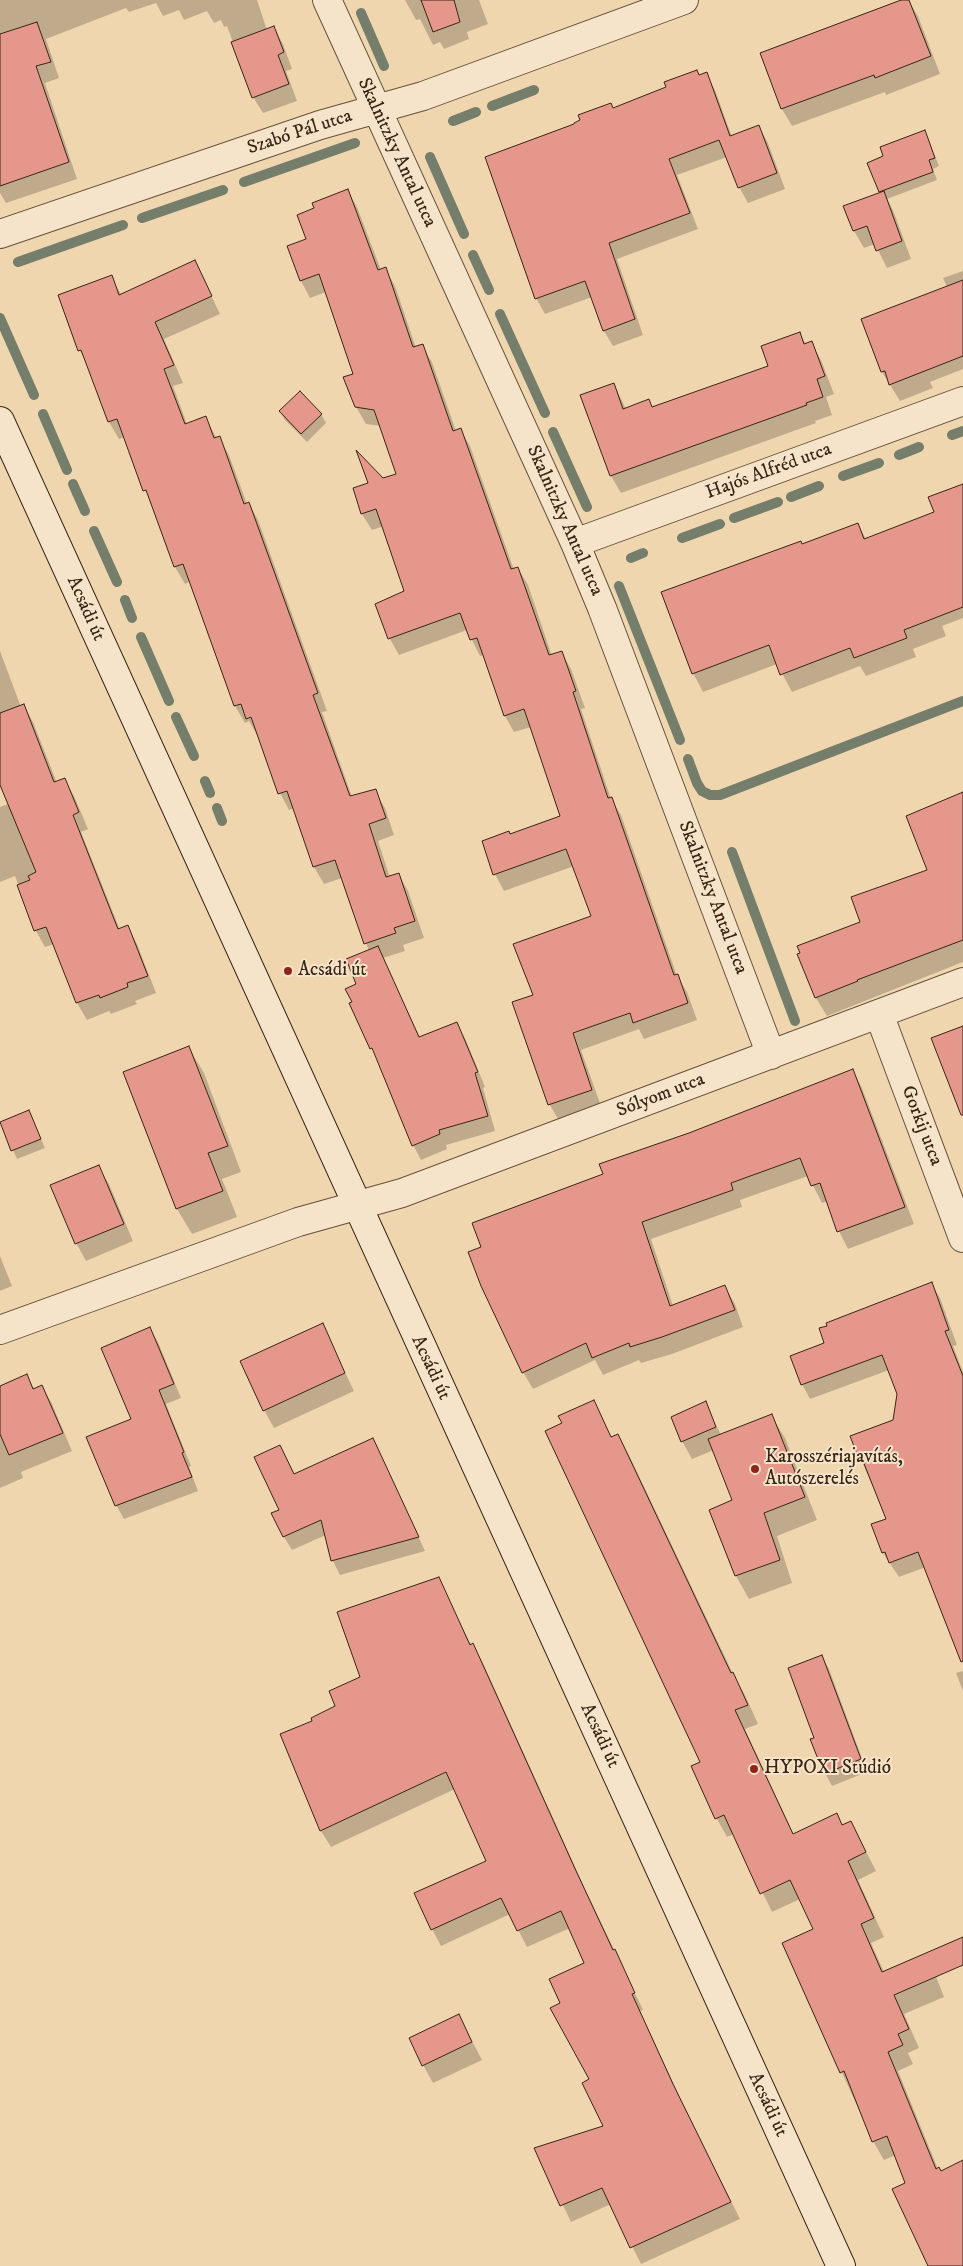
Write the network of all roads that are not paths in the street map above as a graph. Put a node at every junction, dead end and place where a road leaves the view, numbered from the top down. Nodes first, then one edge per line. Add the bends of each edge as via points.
1 (327, 0) edge
2 (684, 0) edge
3 (377, 109) junction
4 (0, 234) edge
5 (963, 401) edge
6 (0, 421) edge
7 (575, 543) junction
8 (963, 982) edge
9 (879, 1014) junction
10 (771, 1055) junction
11 (357, 1207) junction
12 (963, 1238) edge
13 (0, 1330) edge
14 (840, 2266) edge

1 - 3 street, Skalnitzky Antal utca
2 - 3 street, Szabó Pál utca via 423,96
3 - 4 street, Szabó Pál utca via 320,125
3 - 7 street, Skalnitzky Antal utca
5 - 7 street, Hajós Alfréd utca
6 - 11 street, Acsádi út
7 - 10 street, Skalnitzky Antal utca
8 - 9 street, Sólyom utca
9 - 10 street, Sólyom utca
9 - 12 street, Gorkij utca
10 - 11 street, Sólyom utca
11 - 13 street via 298,1222
11 - 14 street, Acsádi út

